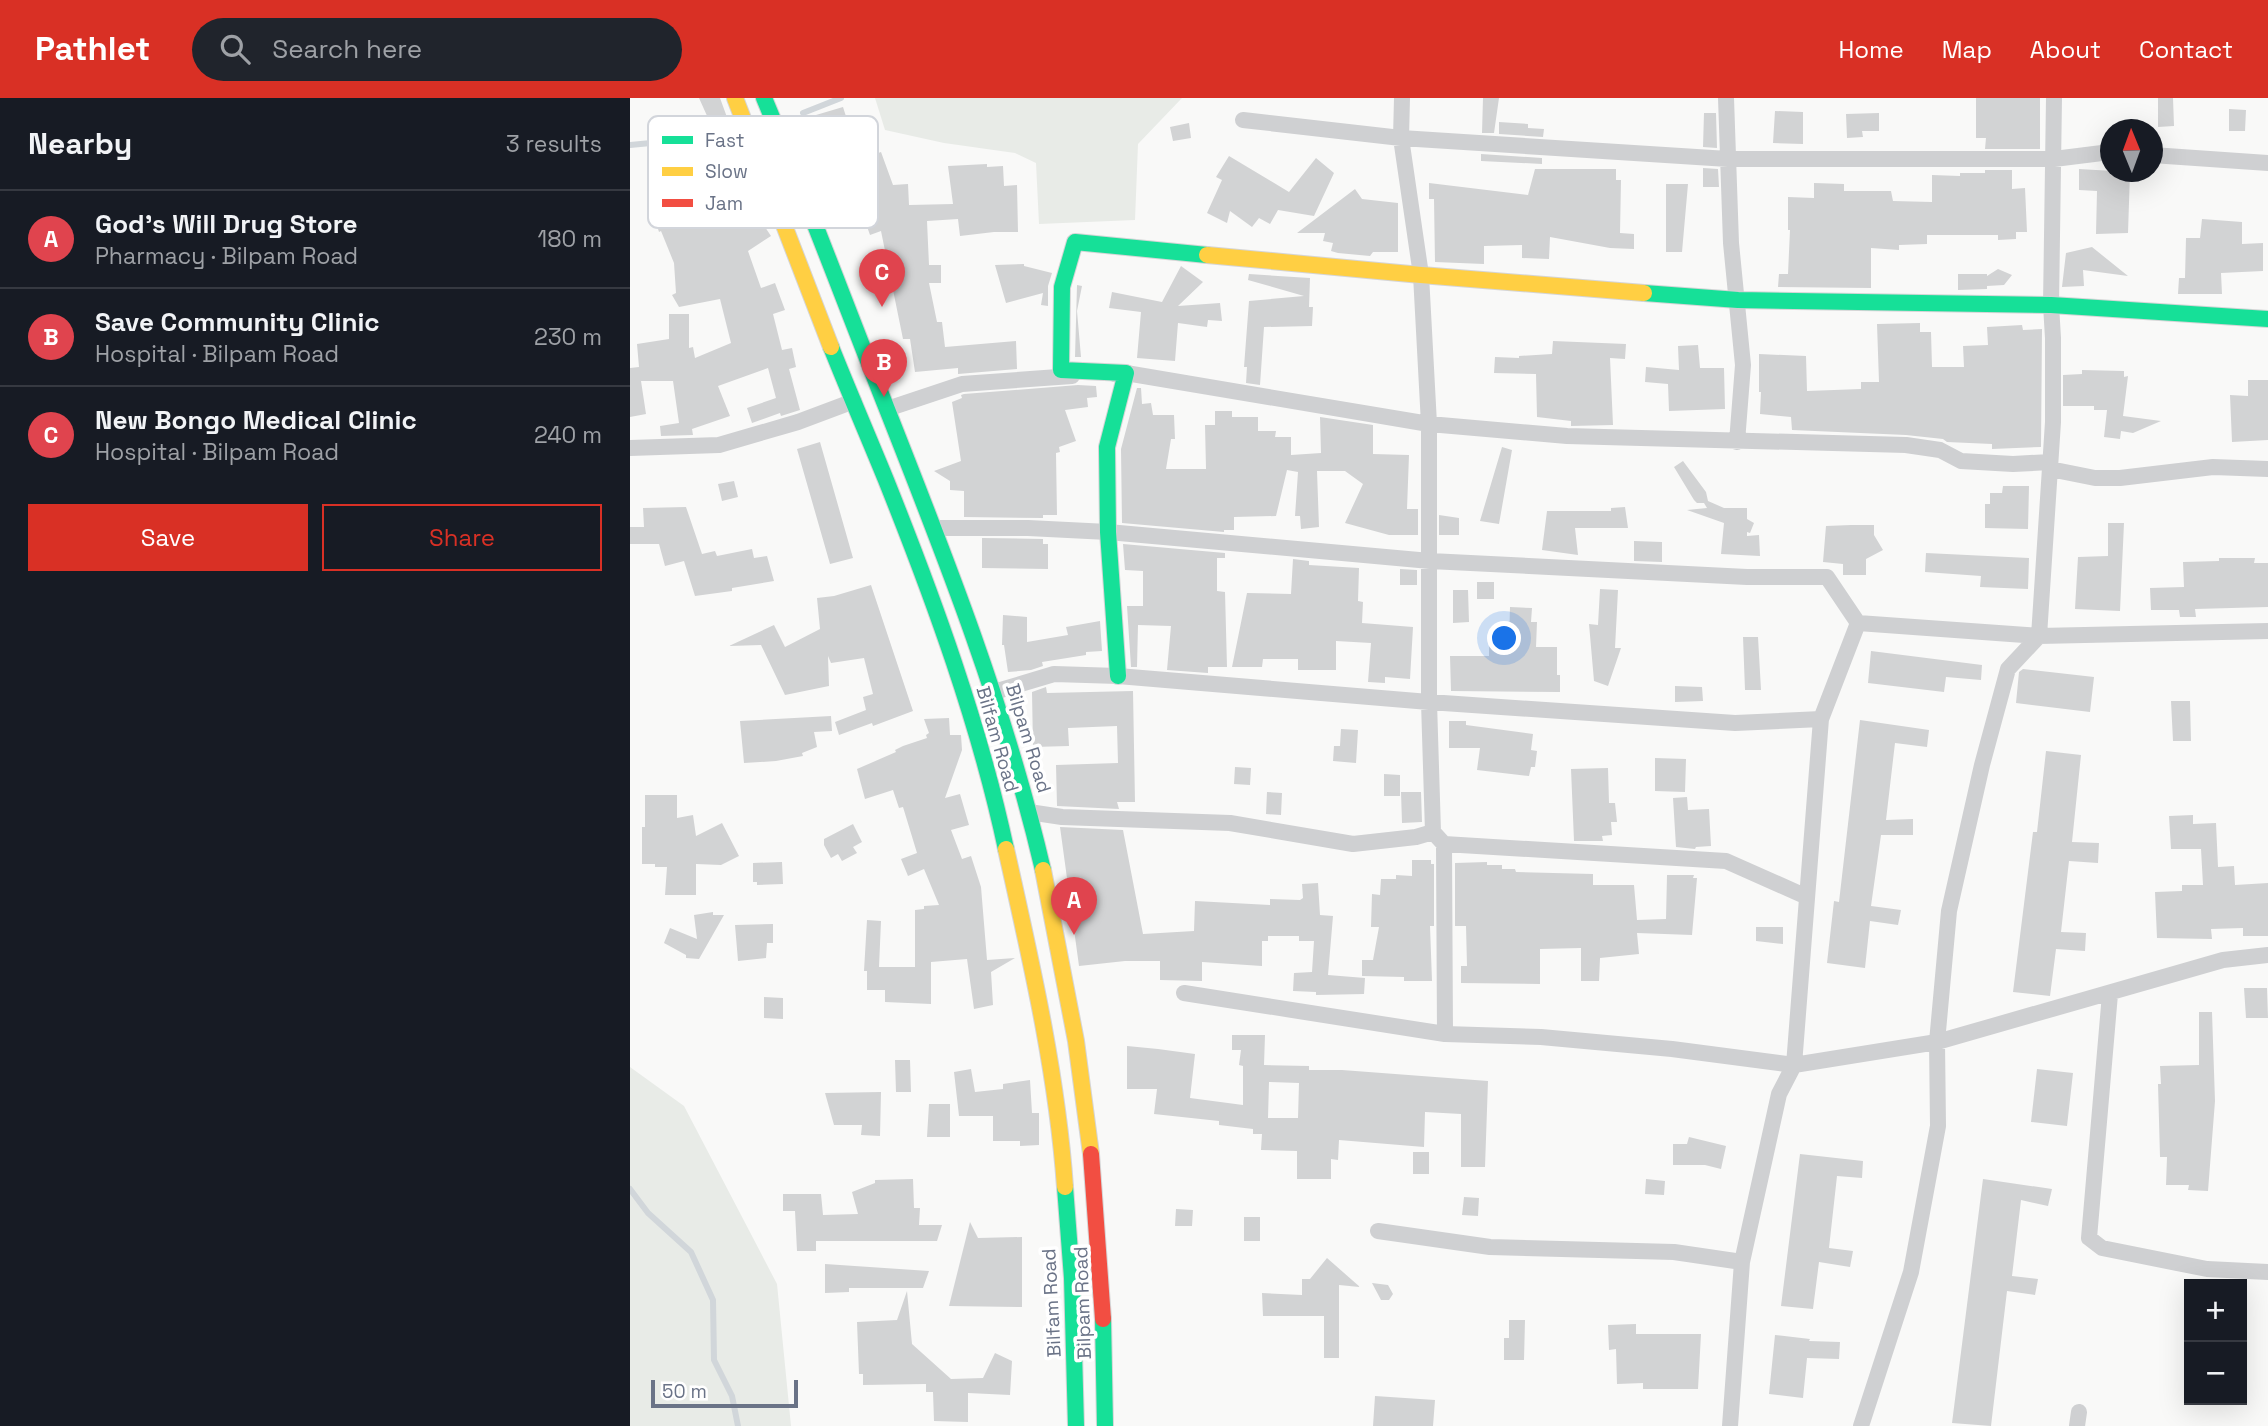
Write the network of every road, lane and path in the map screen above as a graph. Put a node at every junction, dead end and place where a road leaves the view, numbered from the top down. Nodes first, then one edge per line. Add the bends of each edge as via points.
1 (735, 98) edge
2 (764, 98) edge
3 (1402, 98) edge
4 (1726, 98) edge
5 (2054, 98) edge
6 (742, 116) edge
7 (771, 116) edge
8 (1243, 120) dead end
9 (1401, 138) junction
10 (2100, 153) edge
11 (2163, 156) edge
12 (1728, 159) junction
13 (2054, 159) junction
14 (2268, 163) edge
15 (785, 228) edge
16 (815, 228) edge
17 (1420, 275) junction
18 (1738, 300) junction
19 (2051, 304) junction
20 (2268, 319) edge
21 (1126, 373) junction
22 (854, 401) junction
23 (887, 409) junction
24 (1429, 424) junction
25 (1737, 442) junction
26 (630, 449) edge
27 (2050, 465) junction
28 (2268, 469) edge
29 (934, 528) junction
30 (1108, 532) junction
31 (1430, 561) junction
32 (1858, 624) junction
33 (2268, 631) edge
34 (2039, 636) junction
35 (1118, 676) junction
36 (994, 692) junction
37 (1429, 702) junction
38 (1821, 719) junction
39 (1029, 811) junction
40 (1438, 838) junction
41 (1807, 897) junction
42 (2268, 955) edge
43 (1184, 993) dead end
44 (2110, 994) junction
45 (1446, 1034) junction
46 (1937, 1042) junction
47 (1794, 1065) junction
48 (1378, 1231) dead end
49 (1742, 1262) junction
50 (2268, 1272) edge
51 (1076, 1426) edge
52 (1105, 1426) edge
53 (1730, 1426) edge
54 (1861, 1426) edge

1 - 6 main road, Bilfam Road
2 - 7 main road, Bilpam Road
3 - 9 street
4 - 12 street
5 - 13 street
8 - 9 street
9 - 12 street
9 - 17 street
10 - 13 street
11 - 14 street
12 - 13 street
12 - 18 street
13 - 19 street
15 - 22 main road, Bilfam Road
16 - 23 main road, Bilpam Road
17 - 18 main road
17 - 21 main road via 1075,242 1062,287 1061,370
17 - 24 street
18 - 19 main road
18 - 25 street via 1743,365
19 - 20 main road
19 - 27 street
21 - 23 street via 962,384
21 - 24 street
21 - 30 main road via 1107,447
22 - 26 street via 719,444
22 - 51 main road, Bilfam Road via 974,726 1026,930 1061,1128
23 - 29 main road, Bilpam Road
24 - 25 street via 1567,436
24 - 31 street
25 - 27 street via 1906,445 1940,450 1961,461
27 - 28 street via 2095,478 2213,467
27 - 34 street
29 - 30 street
29 - 36 main road, Bilpam Road
30 - 31 street
30 - 35 main road
31 - 32 street via 1827,577
31 - 37 street
32 - 34 street
32 - 38 street
33 - 34 street
34 - 46 street via 2008,668 1982,765 1949,911
35 - 36 street via 1054,674
35 - 37 street
36 - 39 main road, Bilpam Road
37 - 38 street via 1734,723
37 - 40 street
38 - 41 street
39 - 40 street via 1062,817 1230,823 1353,844
39 - 52 main road, Bilpam Road via 1064,970 1097,1189
40 - 41 street via 1726,861
40 - 45 street
41 - 47 street
42 - 44 street via 2223,960
43 - 45 street
44 - 46 street
44 - 50 street via 2089,1238 2102,1248 2207,1269
45 - 47 street via 1541,1037
46 - 47 street
46 - 54 street via 1938,1126 1911,1272
47 - 49 street via 1779,1094
48 - 49 street via 1490,1247 1674,1252
49 - 53 street

